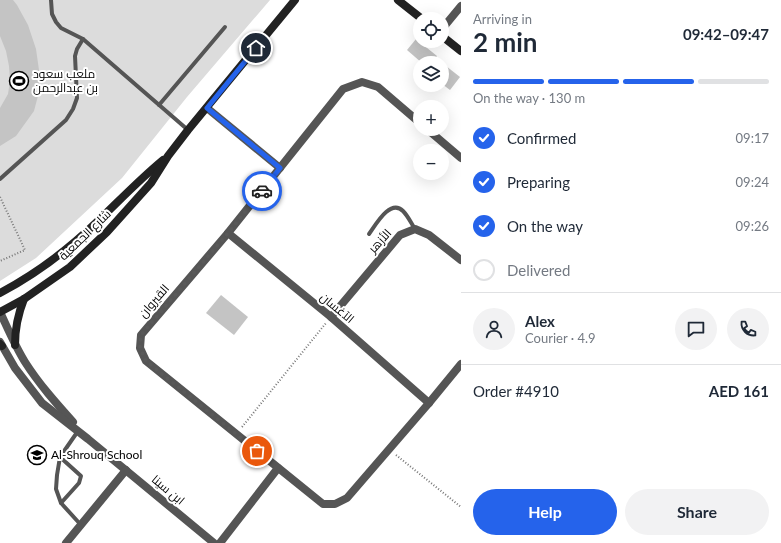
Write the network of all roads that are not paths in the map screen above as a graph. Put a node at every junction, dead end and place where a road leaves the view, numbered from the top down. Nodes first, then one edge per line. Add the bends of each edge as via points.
1 (51, 0) edge
2 (294, 0) edge
3 (398, 0) edge
4 (461, 6) edge
5 (413, 12) edge
6 (449, 21) edge
7 (225, 27) dead end
8 (83, 39) junction
9 (449, 42) edge
10 (461, 51) edge
11 (159, 105) junction
12 (207, 108) junction
13 (413, 117) edge
14 (188, 130) junction
15 (435, 136) edge
16 (168, 156) junction
17 (461, 158) edge
18 (280, 168) junction
19 (0, 179) edge
20 (415, 229) junction
21 (228, 233) junction
22 (369, 234) dead end
23 (461, 260) edge
24 (0, 293) edge
25 (24, 299) junction
26 (0, 312) edge
27 (331, 317) junction
28 (1, 344) edge
29 (15, 345) junction
30 (461, 364) edge
31 (429, 403) junction
32 (78, 431) junction
33 (88, 439) junction
34 (60, 457) junction
35 (278, 468) junction
36 (126, 470) junction
37 (61, 503) junction
38 (81, 525) junction
39 (66, 543) edge
40 (214, 543) edge
41 (220, 543) edge

1 - 8 lane via 52,14 56,22 61,28
2 - 12 street, شارع الجمعية
3 - 5 street
4 - 6 street
7 - 11 lane
8 - 11 lane
8 - 19 lane via 75,56 77,98 73,109 66,120
9 - 10 street
11 - 14 lane
12 - 14 street, شارع الجمعية
12 - 18 street
13 - 18 street, القيروان via 378,87 362,82 343,89
14 - 16 street, شارع الجمعية
15 - 17 street
16 - 24 street, شارع الجمعية via 142,176 98,221 60,254
16 - 25 street, شارع الجمعية via 151,183 107,232 70,267
18 - 21 street, القيروان
20 - 22 lane via 402,210 392,207
20 - 23 street via 429,235
20 - 27 street, الأزهر via 400,235
21 - 27 street, الآغسان
21 - 35 street, القيروان via 141,335 140,348 146,361
25 - 26 street, شارع الجمعية
25 - 29 street via 18,313
26 - 29 street, ابن سينا
27 - 31 street, الآغسان
28 - 32 street, ابن سينا via 15,368 42,403
29 - 33 street, ابن سينا via 49,396
30 - 31 street, القيروان
31 - 35 street, القيروان via 347,498 335,504 323,504
32 - 33 street, ابن سينا
32 - 34 lane
33 - 36 street, ابن سينا
34 - 37 lane via 56,489
34 - 37 lane via 81,476 79,483
35 - 41 street
36 - 38 street
36 - 40 street, ابن سينا
37 - 38 lane
38 - 39 street

